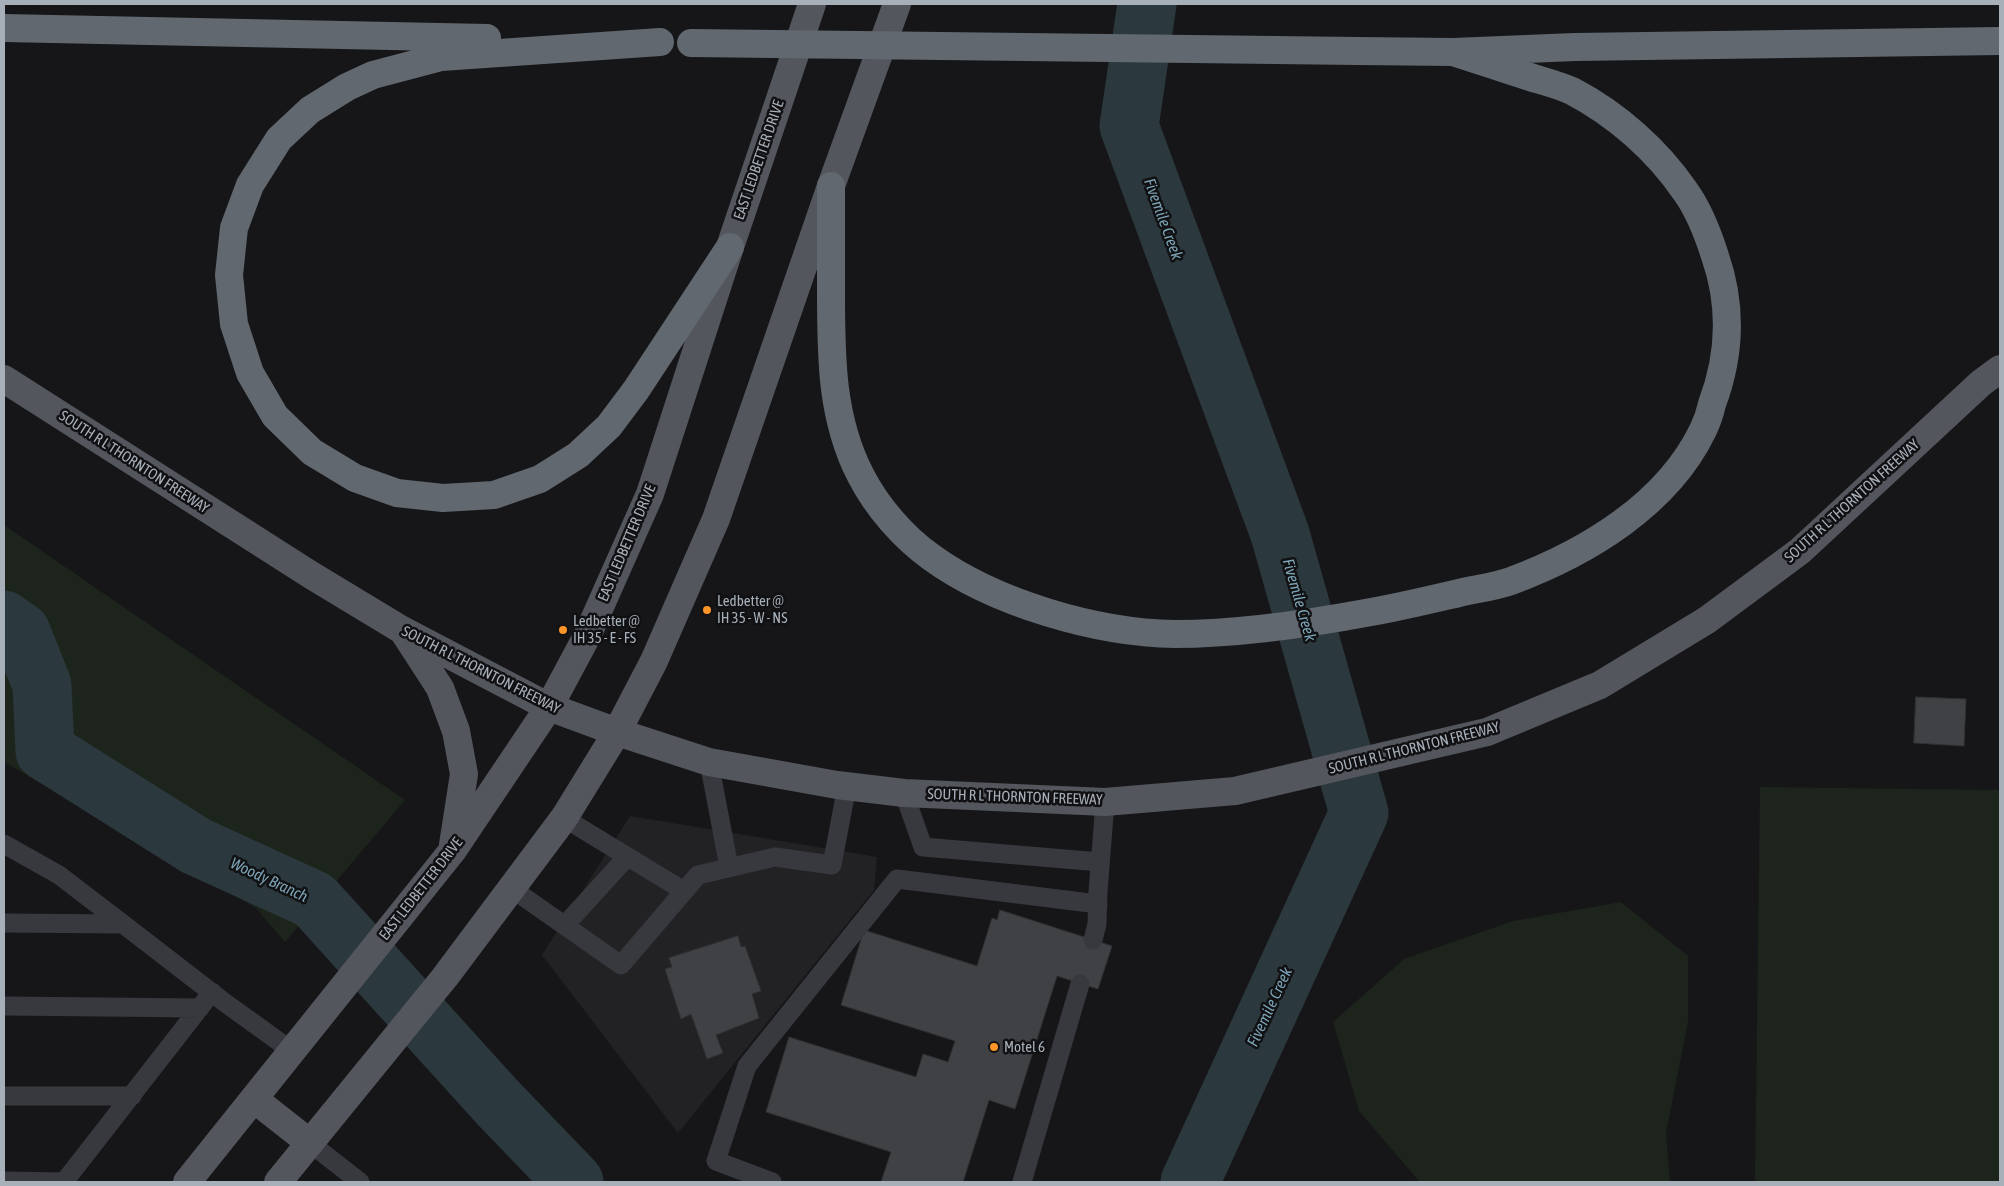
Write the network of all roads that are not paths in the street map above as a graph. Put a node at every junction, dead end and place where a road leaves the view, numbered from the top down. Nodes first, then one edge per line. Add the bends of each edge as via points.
1 (812, 4) edge
2 (897, 4) edge
3 (4, 28) edge
4 (2000, 41) edge
5 (660, 42) junction
6 (1453, 52) junction
7 (832, 186) junction
8 (730, 247) junction
9 (2000, 369) edge
10 (4, 379) edge
11 (402, 630) junction
12 (550, 707) junction
13 (617, 732) junction
14 (709, 762) junction
15 (847, 786) junction
16 (904, 793) junction
17 (1105, 802) junction
18 (564, 818) junction
19 (4, 844) edge
20 (453, 850) junction
21 (628, 857) junction
22 (1100, 862) junction
23 (729, 867) junction
24 (511, 888) junction
25 (684, 891) junction
26 (1098, 904) junction
27 (4, 924) edge
28 (122, 924) junction
29 (565, 925) junction
30 (1093, 940) dead end
31 (1080, 984) dead end
32 (212, 992) junction
33 (4, 1006) edge
34 (200, 1008) junction
35 (292, 1051) junction
36 (4, 1096) edge
37 (132, 1096) junction
38 (254, 1099) junction
39 (310, 1143) junction
40 (4, 1181) edge
41 (64, 1182) edge
42 (187, 1182) edge
43 (278, 1182) edge
44 (360, 1182) edge
45 (772, 1182) edge
46 (1022, 1182) edge

1 - 8 main road, EAST LEDBETTER DRIVE
2 - 7 main road
3 - 5 highway
4 - 6 highway via 1575,47
5 - 6 highway, bridge
5 - 8 highway via 441,57 373,74 310,110 279,139 250,185 234,228 229,275 234,324 250,373 275,416 312,452 355,478 398,493 443,498 494,495 540,479 578,455 609,426
6 - 7 highway via 1569,90 1616,119 1654,153 1686,192 1708,234 1724,280 1728,334 1721,380 1704,430 1678,470 1648,501 1571,556 1507,582 1405,606 1316,622 1227,631 1173,634 1120,629 1070,619 1026,605 970,582 929,556 892,521 862,479 843,434 833,384
7 - 13 main road via 716,519 654,661
8 - 12 main road, EAST LEDBETTER DRIVE via 650,494 587,636
9 - 17 main road, SOUTH R L THORNTON FREEWAY via 1800,551 1707,620 1600,686 1487,732 1235,792
10 - 11 main road, SOUTH R L THORNTON FREEWAY via 311,576
11 - 12 main road, SOUTH R L THORNTON FREEWAY
11 - 20 main road via 440,688 456,731 464,774
12 - 13 main road, SOUTH R L THORNTON FREEWAY
12 - 20 main road, EAST LEDBETTER DRIVE
13 - 14 main road, SOUTH R L THORNTON FREEWAY
13 - 18 main road
14 - 15 main road, SOUTH R L THORNTON FREEWAY
14 - 23 lane
15 - 16 main road, SOUTH R L THORNTON FREEWAY
15 - 23 lane via 832,865 775,857
16 - 17 main road, SOUTH R L THORNTON FREEWAY
16 - 22 lane via 923,847
17 - 22 lane
18 - 21 lane
18 - 24 main road
19 - 28 lane via 59,875
20 - 35 main road, EAST LEDBETTER DRIVE
21 - 25 lane
21 - 29 lane
22 - 26 lane
23 - 25 lane via 698,875
24 - 29 lane
24 - 39 main road via 445,977
25 - 29 lane via 621,965
26 - 30 lane
26 - 45 lane via 897,879 747,1066 716,1161
27 - 28 lane
28 - 32 lane
31 - 46 lane
32 - 34 lane
32 - 35 lane
33 - 34 lane
34 - 37 lane
35 - 38 main road, EAST LEDBETTER DRIVE
36 - 37 lane
37 - 41 lane
38 - 39 main road
38 - 42 main road, EAST LEDBETTER DRIVE
39 - 43 main road
39 - 44 lane
40 - 41 lane

